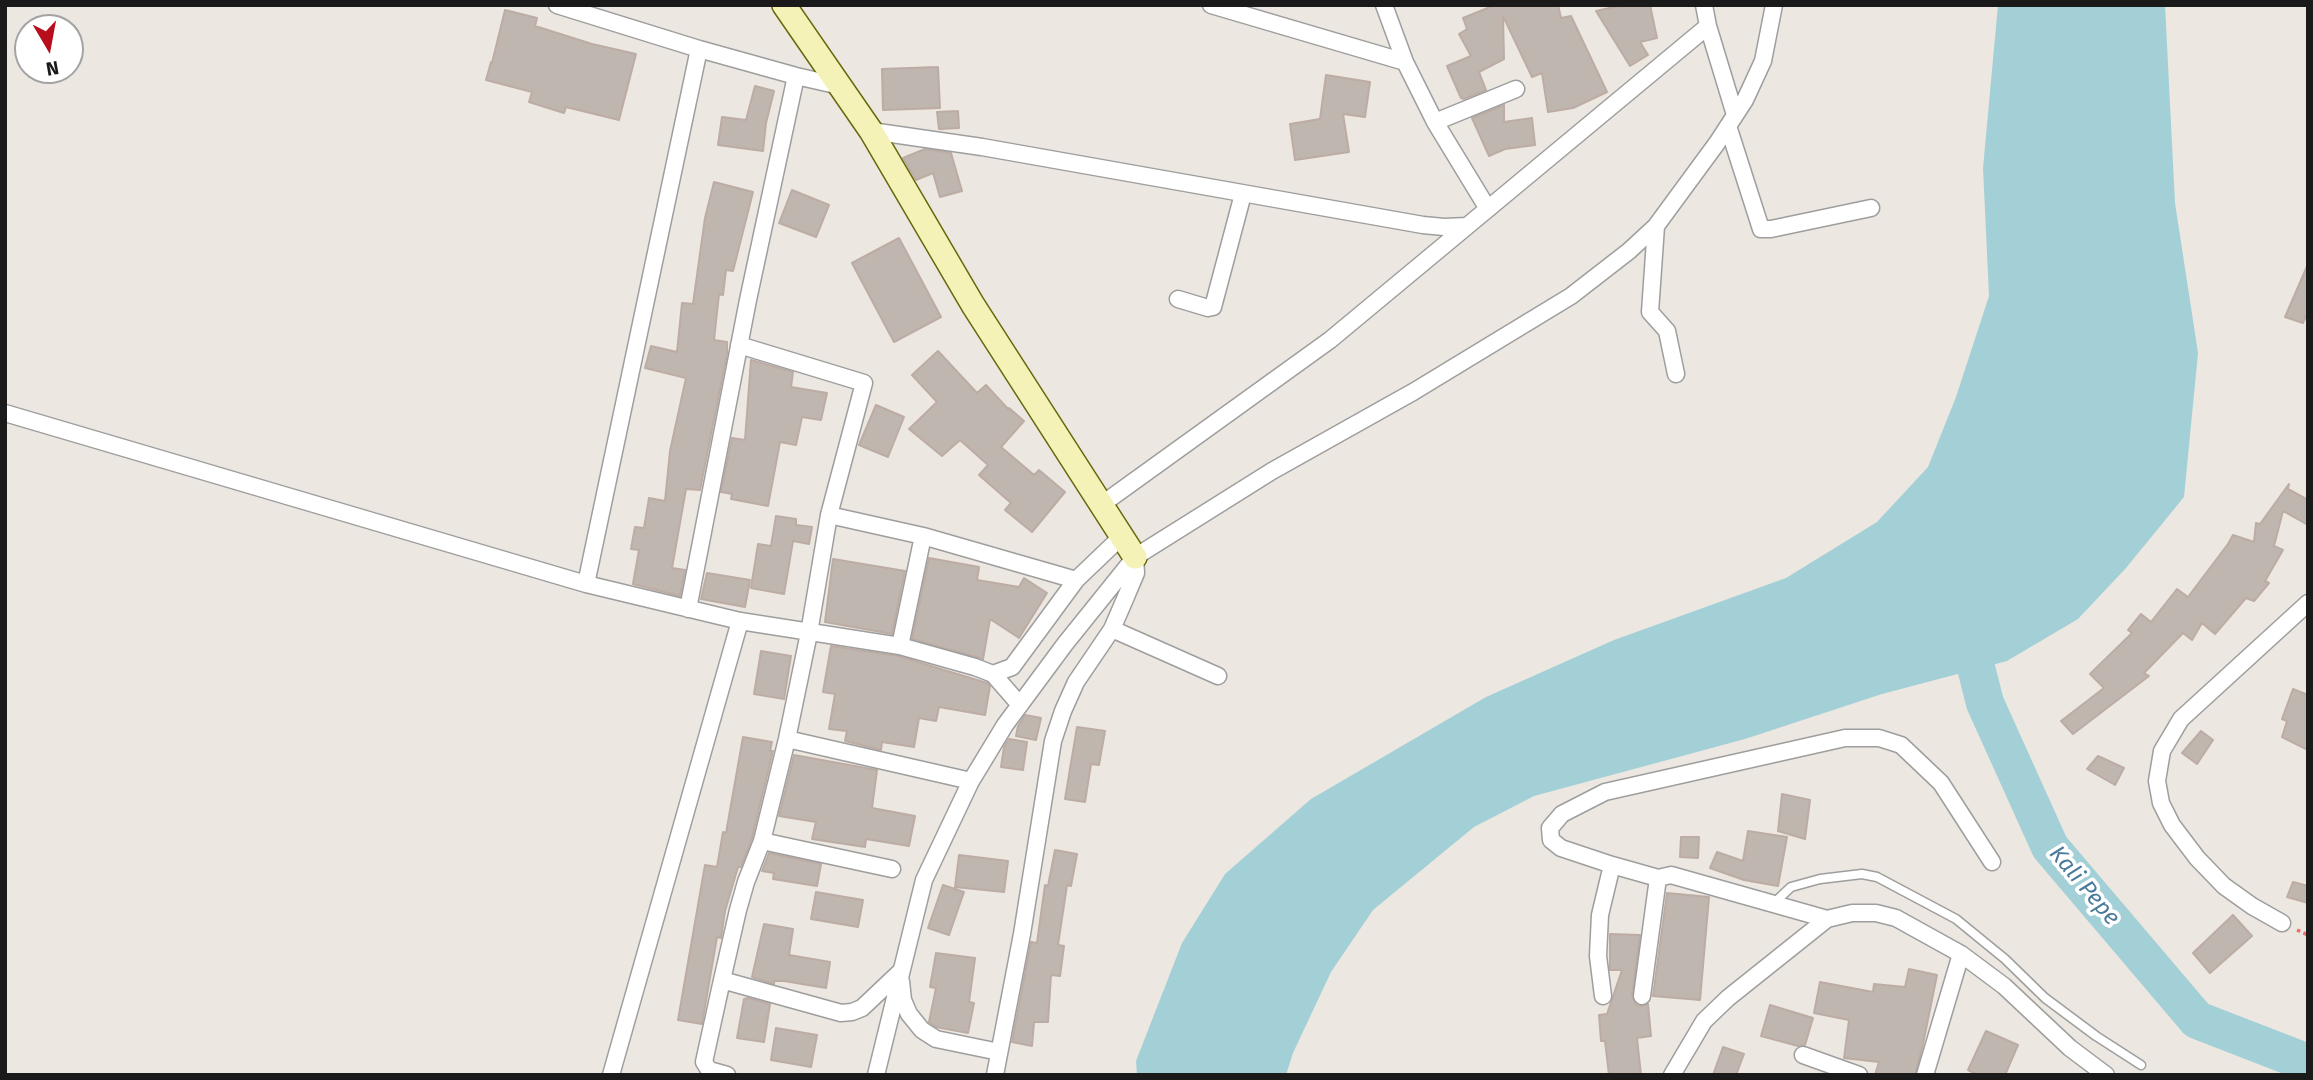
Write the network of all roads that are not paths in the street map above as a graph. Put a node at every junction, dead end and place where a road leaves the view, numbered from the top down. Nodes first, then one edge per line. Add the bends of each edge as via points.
1 (556, 5) edge
2 (784, 5) edge
3 (1210, 5) edge
4 (1384, 5) edge
5 (1704, 5) edge
6 (1774, 5) edge
7 (1708, 26) junction
8 (699, 49) junction
9 (1405, 62) junction
10 (796, 76) junction
11 (840, 86) junction
12 (1516, 89) dead end
13 (1732, 121) junction
14 (1435, 122) junction
15 (871, 131) junction
16 (1243, 194) junction
17 (1871, 208) dead end
18 (1488, 209) junction
19 (1467, 226) junction
20 (1656, 226) junction
21 (1178, 299) dead end
22 (739, 345) junction
23 (1676, 374) dead end
24 (5, 413) edge
25 (1101, 505) junction
26 (829, 515) junction
27 (923, 536) junction
28 (1121, 537) junction
29 (1135, 557) junction
30 (1076, 580) junction
31 (586, 584) junction
32 (2308, 603) edge
33 (688, 609) junction
34 (740, 621) junction
35 (1112, 629) junction
36 (809, 633) junction
37 (900, 646) junction
38 (993, 674) junction
39 (1218, 676) dead end
40 (1020, 705) junction
41 (788, 739) junction
42 (971, 781) junction
43 (762, 841) junction
44 (1992, 862) dead end
45 (1612, 866) junction
46 (892, 869) dead end
47 (1658, 878) junction
48 (1773, 904) junction
49 (1827, 919) junction
50 (2282, 923) dead end
51 (1961, 954) junction
52 (900, 972) junction
53 (722, 980) junction
54 (1603, 996) dead end
55 (1642, 996) dead end
56 (999, 1052) junction
57 (1803, 1055) dead end
58 (2141, 1065) dead end
59 (873, 1072) edge
60 (611, 1075) edge
61 (727, 1075) edge
62 (995, 1075) edge
63 (1672, 1075) edge
64 (1859, 1075) edge
65 (1925, 1075) edge
66 (2106, 1075) edge

1 - 8 street
2 - 11 street
3 - 9 street
4 - 9 street
5 - 7 street
6 - 13 street via 1763,61
7 - 13 street
7 - 18 street
8 - 10 street
8 - 31 street
9 - 14 street
10 - 11 street
10 - 22 street
11 - 15 street
12 - 14 street
13 - 17 street via 1761,229
13 - 20 street
14 - 18 street
15 - 16 street via 982,146
15 - 25 street via 973,305
16 - 19 street via 1423,225
16 - 21 street via 1213,307
18 - 19 street
19 - 25 street via 1330,340
20 - 23 street via 1650,313 1667,331
20 - 29 street via 1571,296
22 - 26 street via 864,383
22 - 33 street
24 - 31 street
25 - 28 street
26 - 27 street
26 - 36 street
27 - 30 street
27 - 37 street
28 - 29 street
28 - 30 street
29 - 35 street via 1136,573
29 - 40 street
30 - 38 street via 1012,667
31 - 33 street
32 - 50 street via 2181,719 2162,751 2157,781 2172,825 2197,858 2224,886
33 - 34 street
34 - 36 street
34 - 60 street
35 - 39 street
35 - 56 street via 1076,682 1053,741
36 - 37 street
36 - 41 street
37 - 38 street
38 - 40 street
40 - 42 street
41 - 42 street
41 - 43 street
42 - 52 street via 923,880
43 - 46 street
43 - 53 street via 746,882
44 - 45 street via 1941,783 1901,744 1879,738 1844,738 1605,792 1562,814 1550,828 1551,840 1561,848
45 - 47 street
45 - 54 street via 1600,915 1598,956
47 - 48 street via 1671,875
47 - 55 street
48 - 49 street
48 - 58 lane via 1791,887 1820,879 1862,874 1877,877 1956,919 2045,998
49 - 51 street via 1852,913 1896,918
49 - 63 street via 1704,1021
51 - 65 street
51 - 66 street
52 - 53 street via 862,1008 841,1013
52 - 56 street via 903,1000 922,1030 936,1039
52 - 59 street
53 - 61 street via 704,1062 709,1070
56 - 62 street
57 - 64 street

